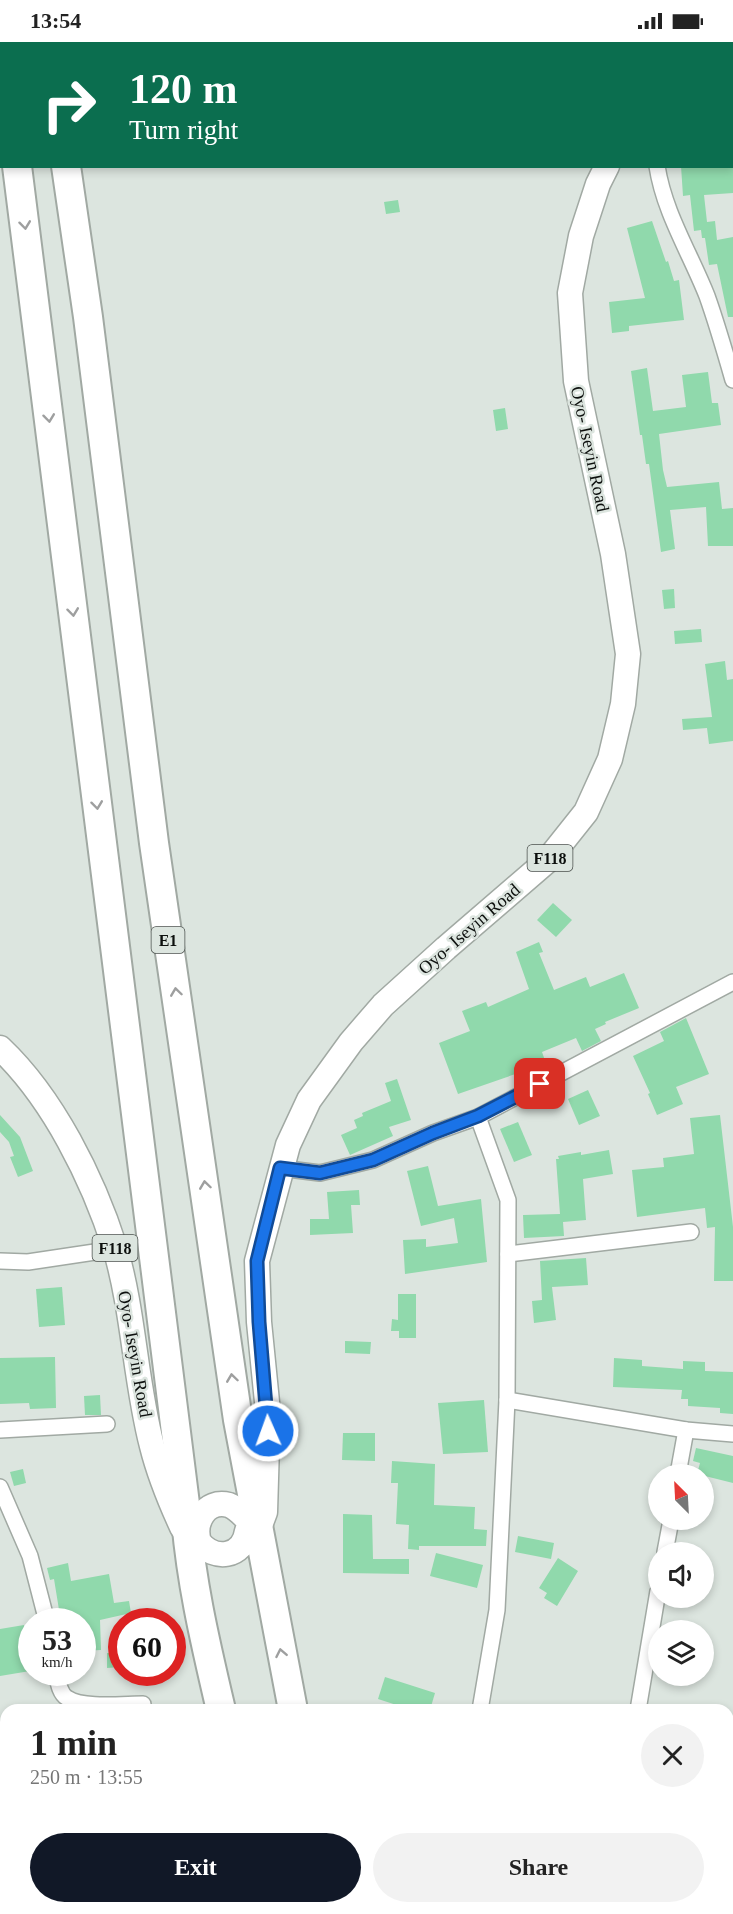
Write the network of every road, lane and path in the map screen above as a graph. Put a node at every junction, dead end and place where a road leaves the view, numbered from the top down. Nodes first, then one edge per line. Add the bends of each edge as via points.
1 (17, 168) edge
2 (66, 168) edge
3 (606, 168) edge
4 (658, 168) edge
5 (733, 380) edge
6 (733, 982) edge
7 (0, 1048) edge
8 (478, 1116) junction
9 (280, 1168) junction
10 (691, 1232) dead end
11 (115, 1249) junction
12 (508, 1254) junction
13 (0, 1261) edge
14 (507, 1400) junction
15 (107, 1424) dead end
16 (0, 1430) edge
17 (686, 1430) junction
18 (733, 1434) edge
19 (680, 1464) edge
20 (0, 1487) edge
21 (224, 1516) junction
22 (43, 1608) edge
23 (655, 1608) edge
24 (59, 1686) edge
25 (143, 1704) dead end
26 (220, 1704) edge
27 (291, 1704) edge
28 (481, 1704) edge
29 (639, 1704) edge

1 -> 21 highway, E1
21 -> 2 highway, E1 via 238,1420 154,843
3 - 9 main road, Oyo- Iseyin Road / F118 via 580,236 570,293 576,381 613,554 628,654 623,704 610,759 586,812 547,861 399,991 351,1042 309,1100
4 - 5 street
6 - 8 street
7 - 11 main road, Oyo- Iseyin Road / F118 via 63,1127
8 - 9 street via 373,1160 320,1173
8 - 12 street via 508,1200
9 - 21 main road, Oyo- Iseyin Road / F118 via 257,1261 268,1412
10 - 12 street
11 - 13 street via 28,1262
11 - 21 main road, Oyo- Iseyin Road / F118 via 152,1445 162,1476 177,1497
12 - 14 street
14 - 17 street
14 - 28 street via 497,1610
15 - 16 street
17 - 18 street
17 - 19 street
20 - 22 street via 30,1556
21 - 26 highway, E1 via 200,1620
27 -> 21 highway, E1
23 - 29 street
24 - 25 street via 67,1698 84,1704

